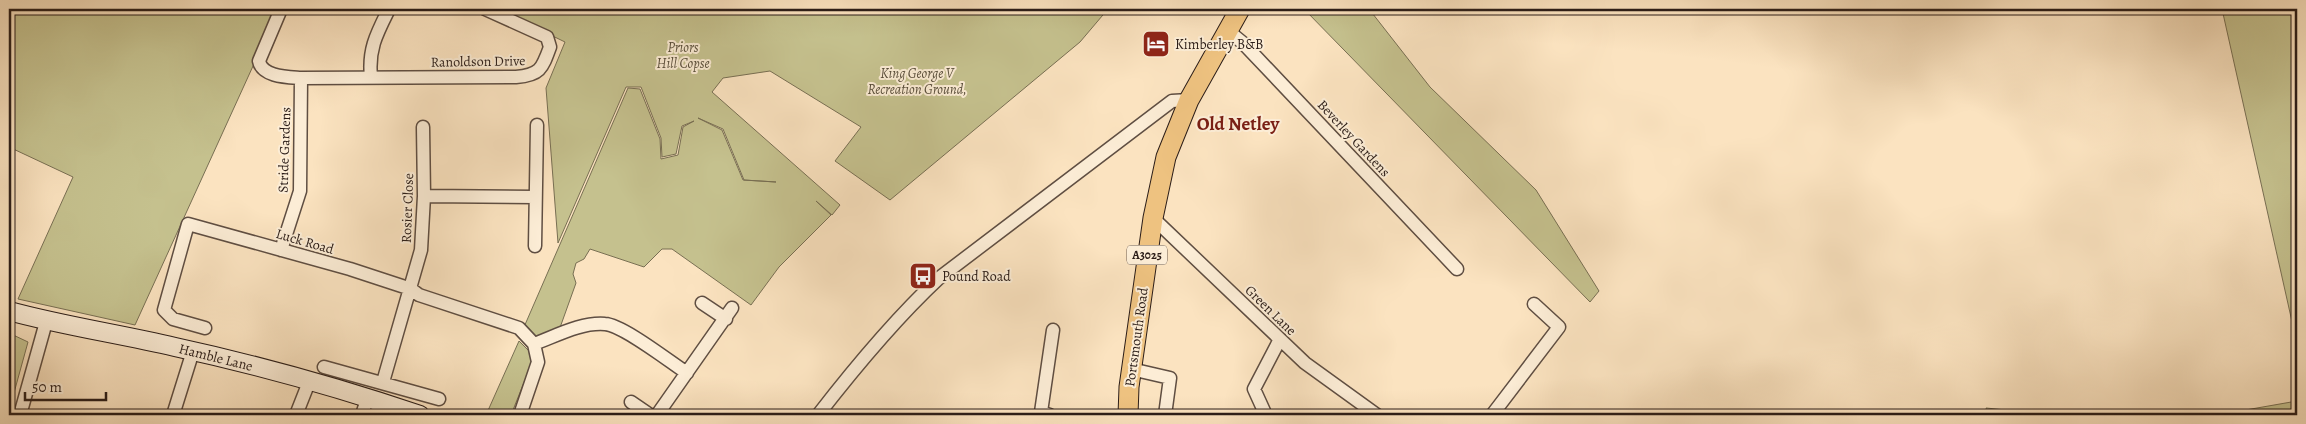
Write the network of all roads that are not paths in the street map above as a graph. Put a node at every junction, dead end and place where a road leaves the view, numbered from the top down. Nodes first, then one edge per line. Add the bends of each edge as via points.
1 (280, 9) edge
2 (389, 9) edge
3 (485, 9) edge
4 (1240, 9) edge
5 (1227, 30) junction
6 (371, 77) junction
7 (301, 78) junction
8 (1189, 100) junction
9 (537, 125) dead end
10 (423, 127) dead end
11 (424, 196) junction
12 (535, 197) junction
13 (1153, 218) junction
14 (534, 246) dead end
15 (281, 250) junction
16 (1457, 269) dead end
17 (411, 289) junction
18 (702, 303) dead end
19 (1534, 304) dead end
20 (9, 311) edge
21 (46, 322) junction
22 (205, 328) dead end
23 (1048, 334) dead end
24 (1280, 339) junction
25 (534, 344) junction
26 (193, 351) junction
27 (324, 367) dead end
28 (1132, 368) junction
29 (687, 374) junction
30 (309, 382) junction
31 (383, 382) junction
32 (439, 399) dead end
33 (631, 402) dead end
34 (365, 407) edge
35 (20, 415) edge
36 (173, 415) edge
37 (296, 415) edge
38 (420, 415) edge
39 (520, 415) edge
40 (650, 415) edge
41 (657, 415) edge
42 (818, 415) edge
43 (1050, 415) edge
44 (1128, 415) edge
45 (1165, 415) edge
46 (1264, 415) edge
47 (1377, 415) edge
48 (1492, 415) edge

1 - 7 street, Ranoldson Drive via 262,52 260,66 275,74
2 - 6 street via 369,58
3 - 6 street, Ranoldson Drive via 547,37 550,47 533,76
4 - 5 main road, Portsmouth Road / A3025
5 - 8 main road, Portsmouth Road / A3025
5 - 16 street, Beverley Gardens via 1243,43
6 - 7 street, Ranoldson Drive
7 - 15 street, Stride Gardens via 300,191
8 - 13 main road, Portsmouth Road / A3025 via 1166,157
8 - 42 street via 1172,101 939,278 904,311
9 - 12 street
10 - 11 street, Rosier Close
11 - 12 street
11 - 17 street, Rosier Close via 421,250
12 - 14 street
13 - 24 street, Green Lane
13 - 28 main road, Portsmouth Road / A3025
15 - 17 street, Luck Road
15 - 22 street, Luck Road via 188,224 164,310 173,319
17 - 25 street, Luck Road via 419,295 519,328
17 - 31 street, Rosier Close
18 - 29 street via 729,314
19 - 48 street via 1559,327
20 - 21 main road, Hamble Lane
21 - 26 main road, Hamble Lane
21 - 35 street
23 - 43 street via 1041,412
24 - 46 street via 1254,389
24 - 47 street, Green Lane via 1305,363
25 - 29 street via 584,326 610,325
25 - 39 street via 538,362
26 - 30 main road, Hamble Lane
26 - 36 street
27 - 31 street
28 - 44 main road, Portsmouth Road / A3025
28 - 45 street via 1170,378
29 - 41 street
30 - 34 main road, Hamble Lane
30 - 37 street
31 - 32 street
33 - 40 street
34 - 38 main road, Hamble Lane

